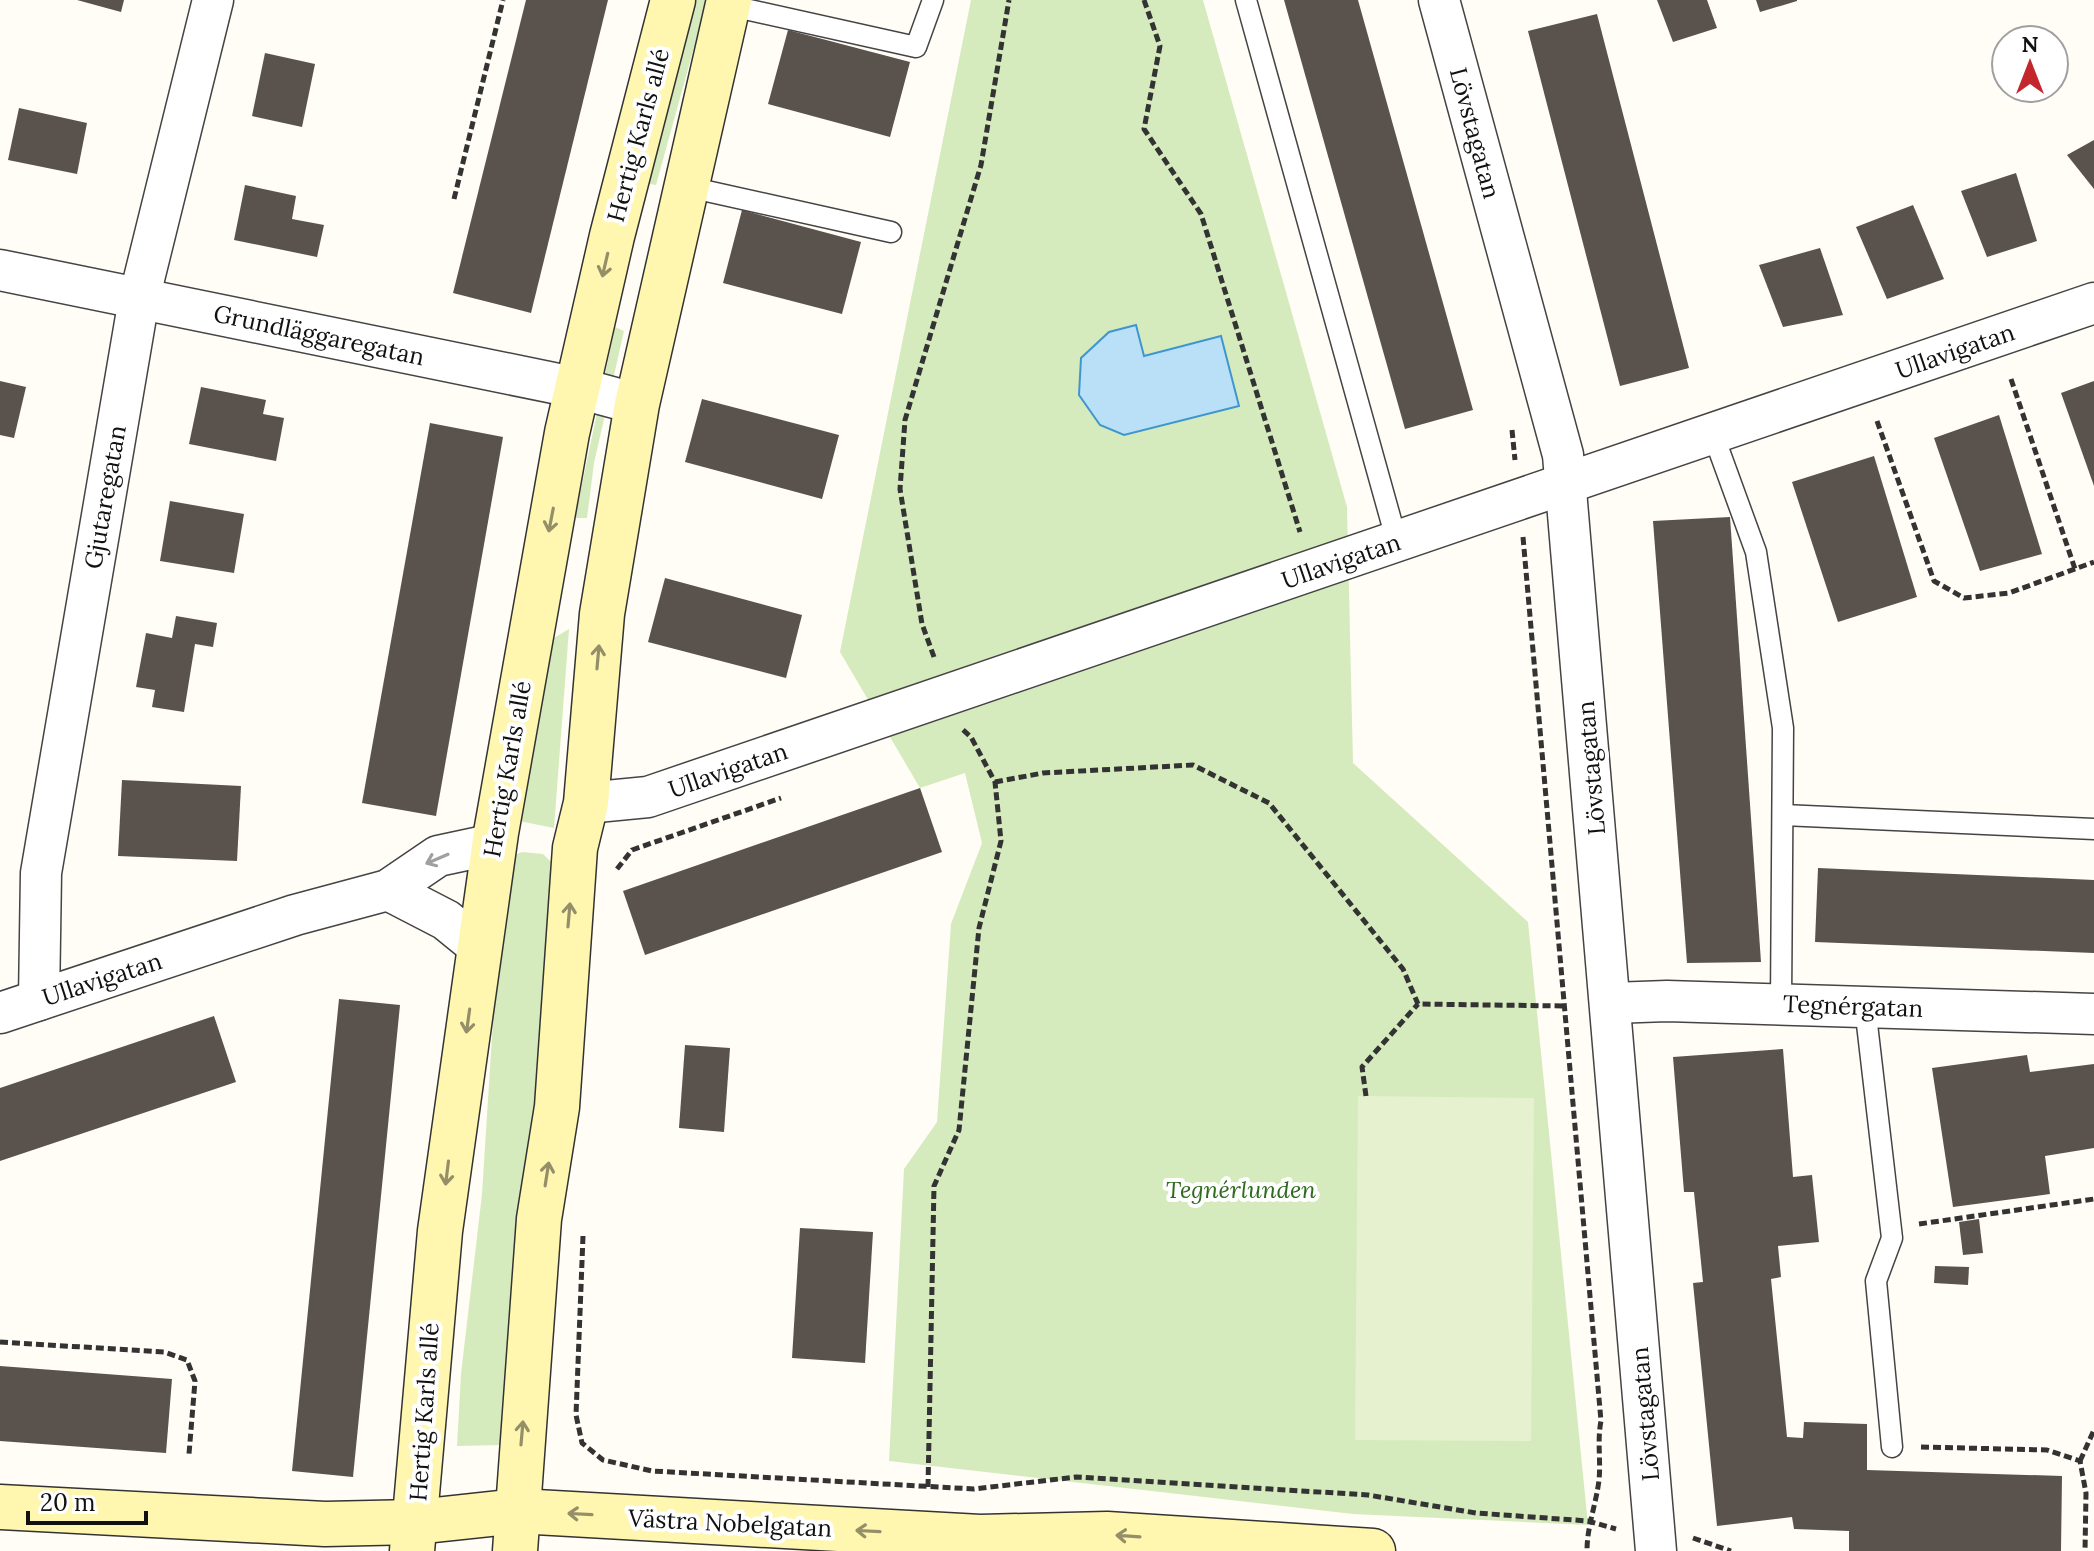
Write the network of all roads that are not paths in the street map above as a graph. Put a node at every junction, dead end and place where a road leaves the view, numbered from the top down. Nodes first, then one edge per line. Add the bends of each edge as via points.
1 (213, 0) edge
2 (673, 0) edge
3 (933, 0) edge
4 (1246, 0) edge
5 (1439, 0) edge
6 (728, 2) edge
7 (684, 186) junction
8 (891, 232) dead end
9 (0, 270) edge
10 (139, 299) junction
11 (2094, 303) edge
12 (578, 388) junction
13 (637, 404) junction
14 (1713, 434) junction
15 (1565, 484) junction
16 (1397, 542) junction
17 (586, 803) junction
18 (1783, 815) junction
19 (2094, 829) edge
20 (494, 844) junction
21 (388, 890) junction
22 (478, 946) junction
23 (39, 1000) junction
24 (1612, 1003) junction
25 (1781, 1004) junction
26 (1865, 1007) junction
27 (0, 1013) edge
28 (2094, 1014) edge
29 (1892, 1447) road end
30 (0, 1507) edge
31 (516, 1531) edge
32 (414, 1537) edge
33 (488, 1551) edge
34 (1373, 1551) edge
35 (1656, 1551) edge

1 - 10 street, Gjutaregatan
2 -> 12 main road, Hertig Karls allé
3 - 6 lane via 916,47
4 - 16 lane
5 - 15 street, Lövstagatan via 1563,455
6 - 7 main road
7 - 8 lane
7 - 13 main road
9 - 10 street, Grundläggaregatan
10 - 12 street, Grundläggaregatan
10 - 23 street, Gjutaregatan via 41,873
11 - 14 street, Ullavigatan
12 - 13 street, Grundläggaregatan
12 -> 20 main road, Hertig Karls allé
17 -> 13 main road via 602,614
14 - 15 street, Ullavigatan
14 - 18 lane via 1756,552 1783,728
15 - 16 street, Ullavigatan
15 - 24 street, Lövstagatan
16 - 17 street, Ullavigatan via 648,797
31 -> 17 main road via 539,1219 557,1107 575,848
18 - 19 lane
18 - 25 lane
20 -> 21 street, Ullavigatan via 438,856
20 - 22 main road, Hertig Karls allé
21 - 22 street via 446,920
21 - 23 street, Ullavigatan via 295,915
22 -> 32 main road, Hertig Karls allé via 440,1231
23 - 27 street, Ullavigatan
24 - 25 street, Tegnérgatan
24 - 35 street, Lövstagatan
25 - 26 street, Tegnérgatan
26 - 28 street, Tegnérgatan
26 - 29 lane via 1892,1238 1876,1281
30 - 32 main road
31 - 32 main road, Västra Nobelgatan
34 -> 31 main road, Västra Nobelgatan via 1107,1534
32 - 33 main road

